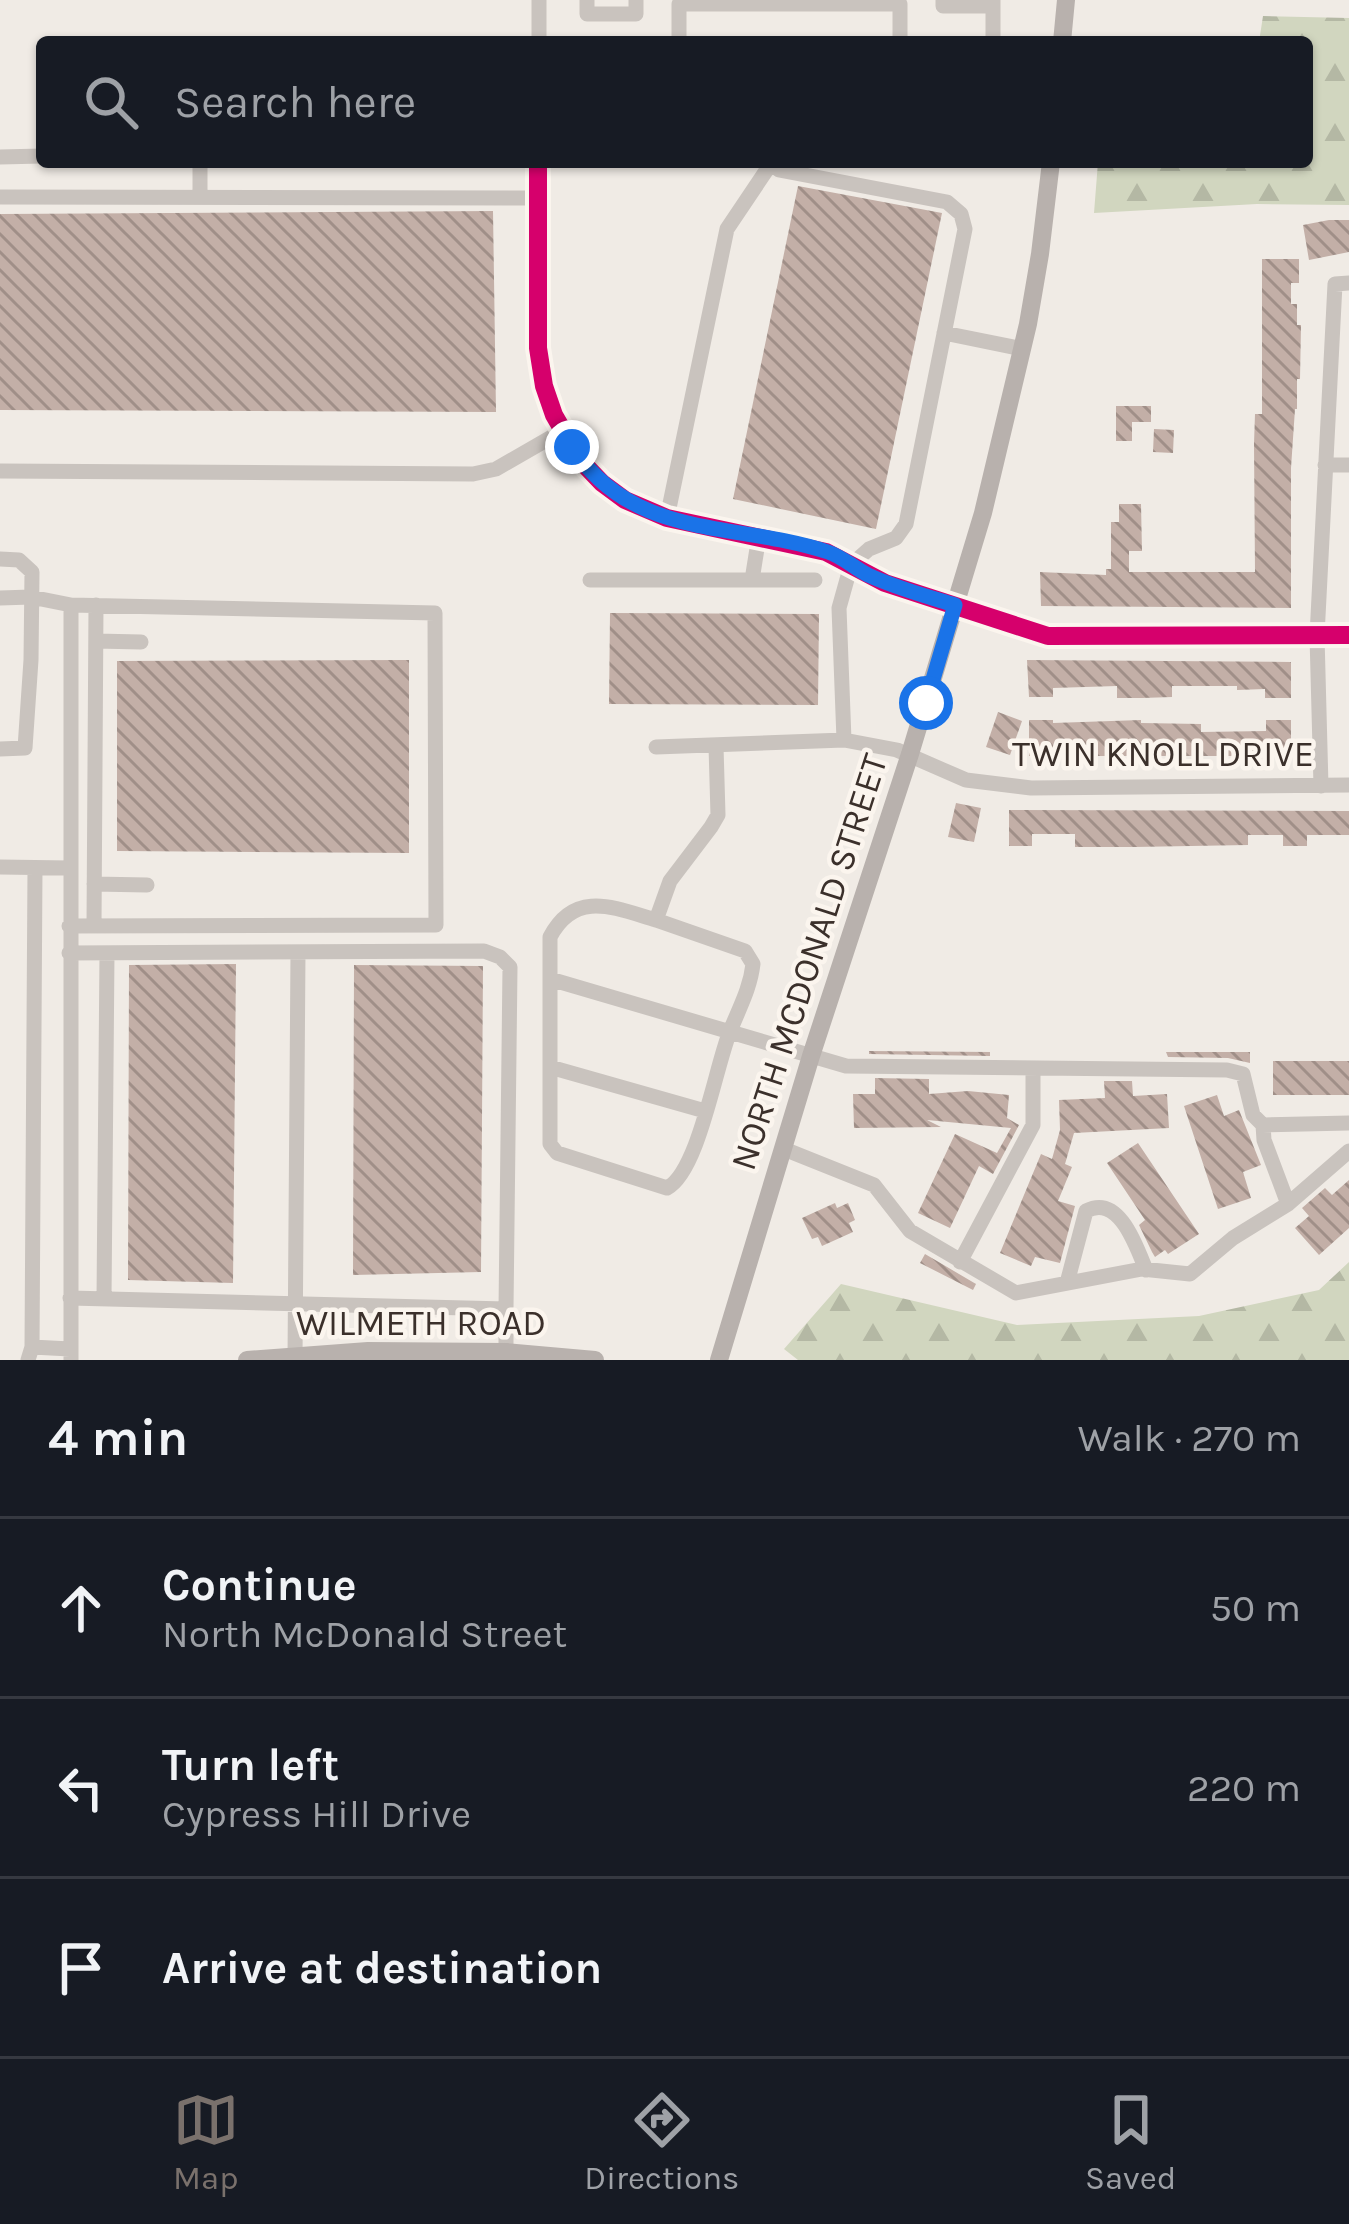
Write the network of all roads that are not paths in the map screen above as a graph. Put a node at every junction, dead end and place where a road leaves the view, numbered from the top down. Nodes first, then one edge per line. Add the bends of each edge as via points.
1 (539, 0) edge
2 (587, 0) edge
3 (636, 0) edge
4 (943, 0) edge
5 (1066, 0) edge
6 (993, 3) edge
7 (539, 36) edge
8 (679, 36) edge
9 (900, 36) edge
10 (993, 36) edge
11 (1063, 36) edge
12 (36, 156) edge
13 (0, 157) edge
14 (200, 168) edge
15 (538, 168) edge
16 (767, 168) edge
17 (776, 168) edge
18 (1050, 168) edge
19 (0, 197) edge
20 (200, 197) junction
21 (538, 198) junction
22 (1342, 284) edge
23 (944, 333) junction
24 (1023, 349) junction
25 (562, 431) junction
26 (1325, 465) junction
27 (1349, 465) edge
28 (0, 471) edge
29 (667, 518) junction
30 (759, 536) junction
31 (0, 559) edge
32 (851, 565) junction
33 (590, 580) dead end
34 (752, 580) junction
35 (815, 580) dead end
36 (32, 597) junction
37 (0, 598) edge
38 (71, 605) junction
39 (96, 605) junction
40 (955, 605) junction
41 (1349, 635) edge
42 (1317, 636) junction
43 (96, 641) junction
44 (141, 642) dead end
45 (844, 740) junction
46 (716, 746) junction
47 (656, 747) dead end
48 (0, 749) edge
49 (910, 754) junction
50 (1349, 784) edge
51 (1321, 786) junction
52 (0, 867) edge
53 (35, 868) junction
54 (69, 868) junction
55 (94, 884) junction
56 (147, 885) dead end
57 (656, 920) junction
58 (436, 925) junction
59 (69, 926) junction
60 (94, 926) junction
61 (437, 951) junction
62 (298, 952) junction
63 (69, 953) junction
64 (107, 953) junction
65 (550, 979) junction
66 (730, 1032) junction
67 (811, 1056) junction
68 (550, 1067) junction
69 (1033, 1069) junction
70 (705, 1112) junction
71 (1349, 1123) edge
72 (1263, 1126) junction
73 (784, 1149) junction
74 (1349, 1151) edge
75 (1288, 1204) junction
76 (960, 1262) junction
77 (1146, 1270) junction
78 (1067, 1283) junction
79 (70, 1298) junction
80 (104, 1299) junction
81 (296, 1304) junction
82 (506, 1309) junction
83 (506, 1352) junction
84 (30, 1354) edge
85 (71, 1354) edge
86 (295, 1357) edge
87 (247, 1360) edge
88 (595, 1360) edge
89 (718, 1360) edge

1 - 7 street
2 - 3 street via 587,14 636,14
4 - 6 street
5 - 11 main road
6 - 10 street
8 - 9 street via 679,4 900,4
12 - 13 street
14 - 20 street
15 - 21 street
16 - 29 street via 727,229
17 - 23 street via 947,202 961,214
18 - 24 main road, NORTH MCDONALD STREET
19 - 20 street
20 - 21 street
21 - 25 street via 538,360
22 - 26 street
23 - 24 street
23 - 32 street via 907,524
24 - 40 main road, NORTH MCDONALD STREET
25 - 28 street via 496,470 472,475
25 - 29 street via 602,483
26 - 27 street
26 - 42 street
29 - 30 street
30 - 32 street
30 - 34 street
31 - 36 street via 19,560 32,572
32 - 40 street
32 - 45 street via 839,608
33 - 34 street
34 - 35 street
36 - 37 street
36 - 38 street
36 - 48 street via 25,748
38 - 39 street
38 - 54 street
39 - 43 street
39 - 58 street via 435,613
40 - 42 street via 1048,636
40 - 49 main road, NORTH MCDONALD STREET
41 - 42 street
42 - 51 street
43 - 44 street
43 - 55 street
45 - 46 street, TWIN KNOLL DRIVE
45 - 49 street, TWIN KNOLL DRIVE
46 - 47 street, TWIN KNOLL DRIVE
46 - 57 street via 718,815 670,880
49 - 51 street, TWIN KNOLL DRIVE via 966,780 1031,788
49 - 67 main road, NORTH MCDONALD STREET
50 - 51 street, TWIN KNOLL DRIVE
52 - 53 street
53 - 54 street
53 - 84 street
54 - 59 street
55 - 56 street
55 - 60 street
57 - 65 street via 580,906 550,937
57 - 66 street via 745,951 751,981
58 - 60 street
58 - 61 street
59 - 60 street
59 - 63 street
61 - 62 street
61 - 82 street via 484,951 510,968
62 - 64 street
62 - 81 street
63 - 64 street
63 - 79 street
64 - 80 street
65 - 66 street
65 - 68 street
66 - 67 street
66 - 70 street
67 - 69 street via 846,1066
67 - 73 main road, NORTH MCDONALD STREET
68 - 70 street
68 - 70 street via 556,1153 667,1188 678,1183
69 - 72 street via 1227,1070 1243,1074
69 - 76 street via 1033,1125
71 - 72 street
72 - 75 street
73 - 76 street via 874,1185 910,1231
73 - 89 main road, NORTH MCDONALD STREET
74 - 75 street
75 - 77 street via 1190,1274
76 - 78 street via 1016,1293
77 - 78 street
77 - 78 street via 1114,1212 1101,1205 1086,1211
79 - 80 street
79 - 85 street
80 - 81 street
81 - 82 street
81 - 86 street
82 - 83 street
83 - 86 main road, WILMETH ROAD
83 - 88 main road, WILMETH ROAD
84 - 85 street
86 - 87 main road, WILMETH ROAD

